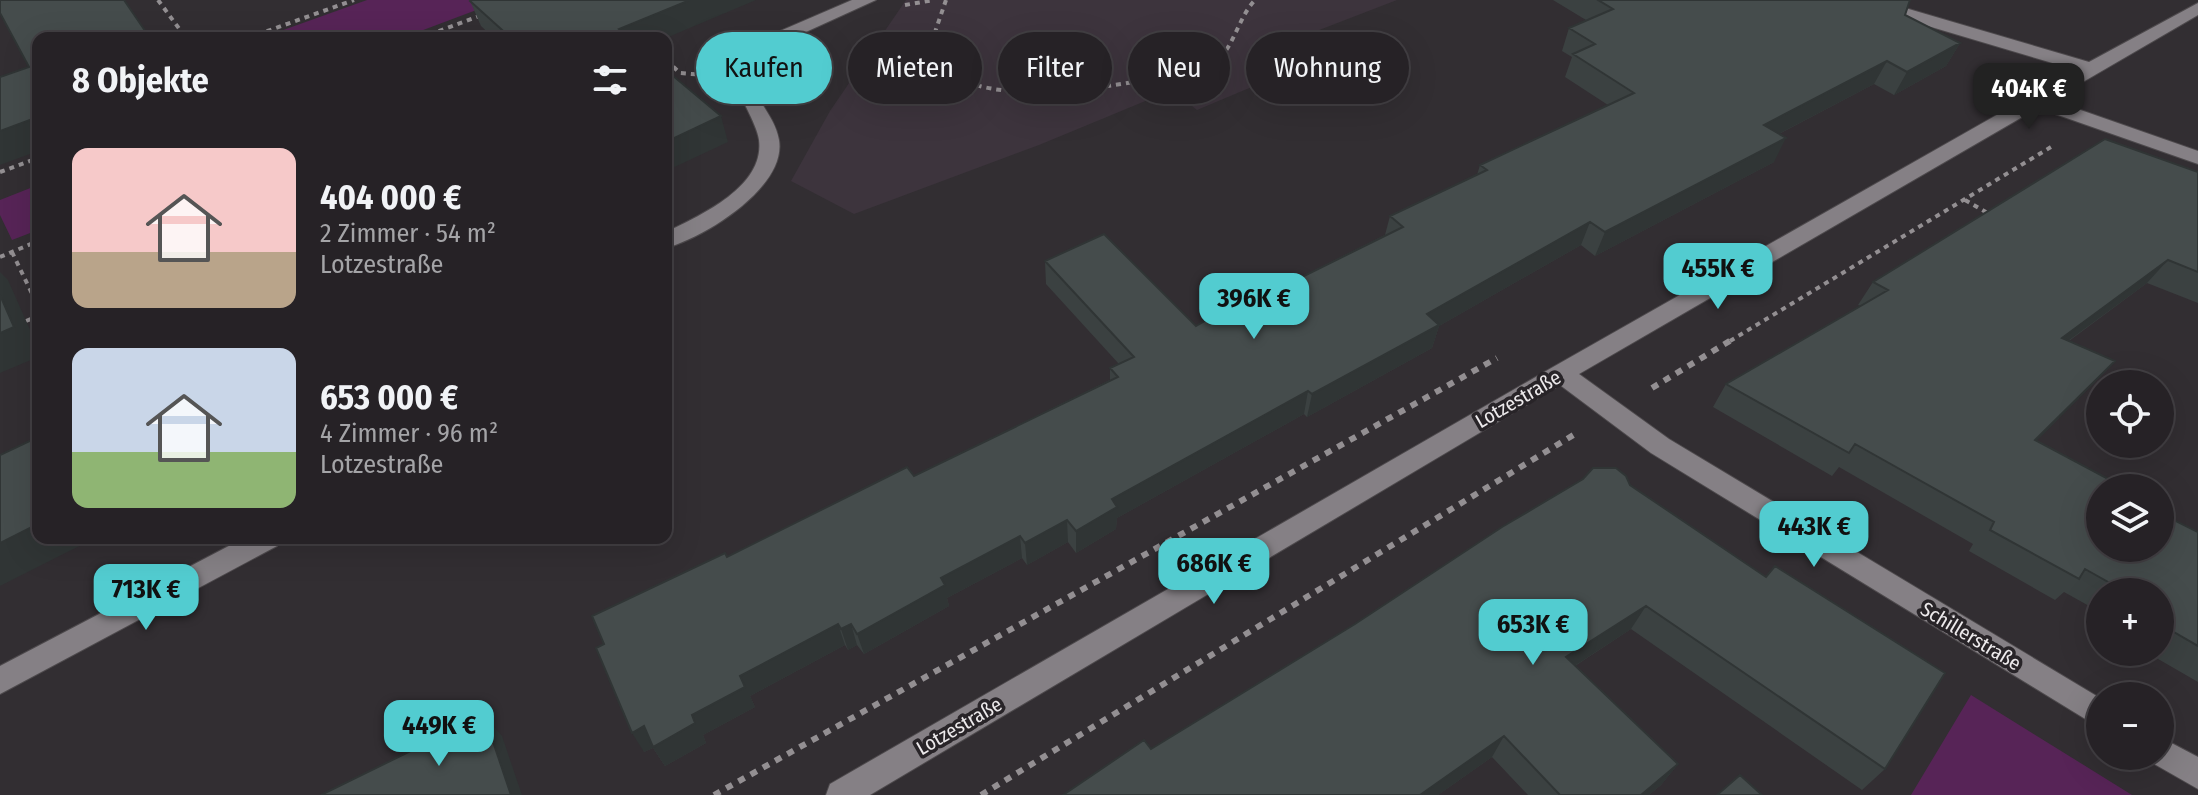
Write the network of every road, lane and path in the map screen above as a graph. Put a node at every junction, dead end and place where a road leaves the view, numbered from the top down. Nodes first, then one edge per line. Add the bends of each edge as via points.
1 (158, 0) edge
2 (354, 0) edge
3 (867, 0) edge
4 (946, 0) edge
5 (1255, 0) edge
6 (1860, 0) edge
7 (2198, 8) edge
8 (492, 11) edge
9 (182, 32) edge
10 (265, 32) edge
11 (436, 32) edge
12 (672, 66) edge
13 (2092, 69) junction
14 (680, 73) dead end
15 (2038, 101) junction
16 (2198, 158) edge
17 (32, 160) edge
18 (0, 172) edge
19 (1964, 199) dead end
20 (2002, 221) edge
21 (672, 238) edge
22 (32, 244) edge
23 (12, 252) junction
24 (0, 257) edge
25 (32, 294) edge
26 (32, 318) edge
27 (26, 321) dead end
28 (1509, 352) dead end
29 (1561, 373) junction
30 (257, 544) edge
31 (0, 681) edge
32 (2086, 705) edge
33 (2174, 759) edge
34 (2198, 774) edge
35 (714, 795) edge
36 (841, 795) edge

1 - 9 path
2 - 10 path
3 - 21 street via 756,48 744,62 740,77 769,140 766,162 745,195
4 - 5 path via 932,43 944,65 973,83 1033,93 1096,89 1205,67 1222,55 1239,30 1246,7
6 - 13 street
7 - 13 street, Lotzestraße
8 - 11 path
12 - 14 path
13 - 15 street, Lotzestraße
15 - 16 street
15 - 29 street, Lotzestraße
17 - 18 path
19 - 20 path
22 - 23 path
23 - 24 path
23 - 25 path
26 - 27 path
28 - 35 path
29 - 32 street, Schillerstraße via 1660,446
29 - 36 street, Lotzestraße
30 - 31 street
33 - 34 street

